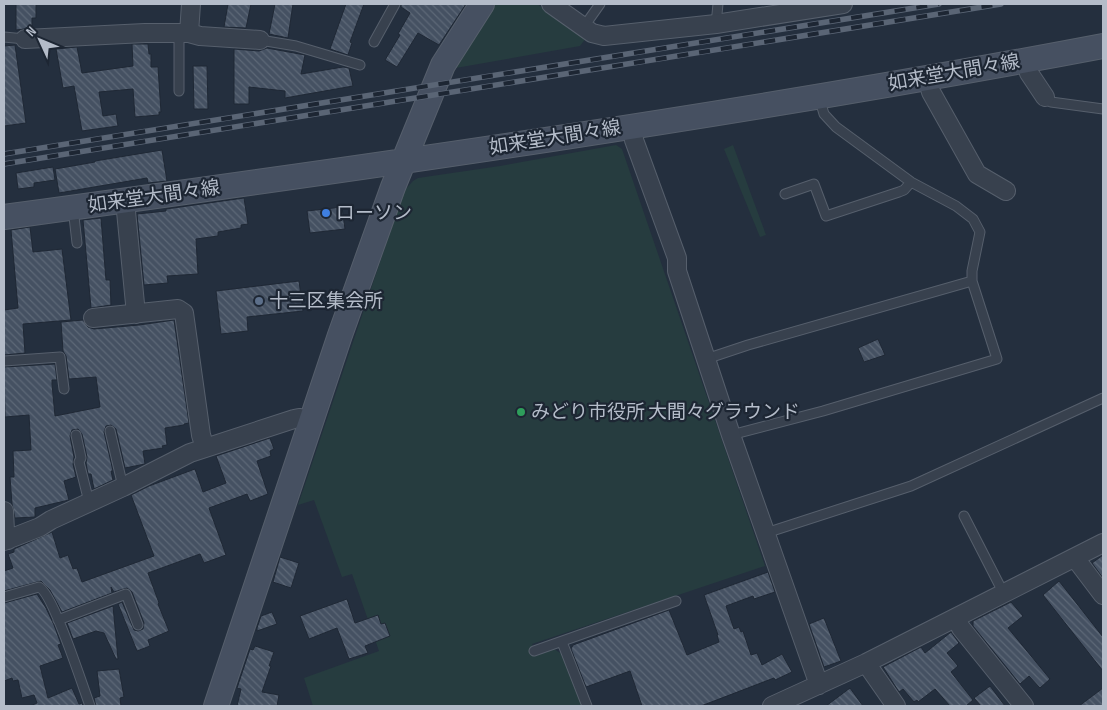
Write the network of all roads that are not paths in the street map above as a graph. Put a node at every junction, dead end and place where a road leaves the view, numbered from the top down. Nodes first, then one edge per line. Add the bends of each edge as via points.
1 (191, 4) edge
2 (394, 4) edge
3 (481, 4) edge
4 (551, 4) edge
5 (600, 4) edge
6 (718, 4) edge
7 (839, 4) edge
8 (843, 4) edge
9 (716, 24) junction
10 (583, 28) junction
11 (184, 33) junction
12 (4, 37) edge
13 (25, 39) joint
14 (260, 40) joint
15 (374, 42) dead end
16 (1103, 46) edge
17 (1025, 60) junction
18 (360, 65) dead end
19 (927, 78) junction
20 (179, 91) dead end
21 (819, 97) junction
22 (1046, 97) joint
23 (1103, 109) edge
24 (633, 126) junction
25 (404, 162) junction
26 (911, 182) junction
27 (1006, 191) dead end
28 (785, 194) dead end
29 (125, 201) junction
30 (73, 208) junction
31 (4, 218) edge
32 (77, 243) dead end
33 (972, 281) junction
34 (136, 314) junction
35 (93, 318) dead end
36 (706, 359) junction
37 (4, 360) edge
38 (64, 389) dead end
39 (1103, 398) edge
40 (312, 420) junction
41 (110, 430) dead end
42 (76, 435) dead end
43 (731, 435) junction
44 (205, 448) junction
45 (123, 487) junction
46 (89, 502) junction
47 (4, 511) edge
48 (964, 516) dead end
49 (766, 533) junction
50 (6, 540) edge
51 (1103, 543) edge
52 (1075, 558) junction
53 (1004, 594) junction
54 (1103, 595) edge
55 (4, 597) edge
56 (676, 601) dead end
57 (956, 618) junction
58 (58, 620) junction
59 (138, 625) dead end
60 (562, 642) junction
61 (534, 651) dead end
62 (866, 663) junction
63 (818, 685) junction
64 (90, 706) edge
65 (216, 706) edge
66 (587, 706) edge
67 (772, 706) edge
68 (896, 706) edge
69 (1024, 706) edge

1 - 11 street
2 - 15 lane
3 - 25 main road via 443,65
4 - 10 street
5 - 10 lane
6 - 9 lane
7 - 8 street
7 - 9 street
9 - 10 street via 604,36
11 - 13 street
11 - 14 street
11 - 20 lane
12 - 13 lane
14 - 18 lane via 296,46
16 - 17 main road, 如来堂大間々線
17 - 19 main road, 如来堂大間々線
17 - 22 street via 1029,73
19 - 21 main road, 如来堂大間々線
19 - 27 street via 931,92 977,174
21 - 24 main road, 如来堂大間々線
21 - 26 lane via 828,121
22 - 23 lane via 1051,102
24 - 25 main road, 如来堂大間々線
24 - 36 street via 634,140 676,258 677,271
25 - 29 main road, 如来堂大間々線
25 - 40 main road
26 - 28 lane via 904,190 826,216 814,184
26 - 33 lane via 956,206 977,225 980,232
29 - 30 main road, 如来堂大間々線
29 - 34 street
30 - 31 main road, 如来堂大間々線
30 - 32 lane
33 - 36 lane
33 - 43 lane via 997,359
34 - 35 street
34 - 44 street via 178,309 184,313
36 - 43 street
37 - 38 lane via 60,357
39 - 49 lane via 911,486
40 - 44 street via 294,419
40 - 65 main road
41 - 45 lane
42 - 46 lane
43 - 49 street
44 - 45 street via 176,459
45 - 46 street
46 - 50 street
47 - 50 street
48 - 53 lane
49 - 63 street
51 - 52 street
52 - 53 street
52 - 54 street
53 - 57 street
55 - 58 lane via 42,588
56 - 60 lane
57 - 62 street
57 - 69 street
58 - 59 lane via 126,594
58 - 64 lane
60 - 61 lane
60 - 66 lane
62 - 63 street
62 - 68 street
63 - 67 street

